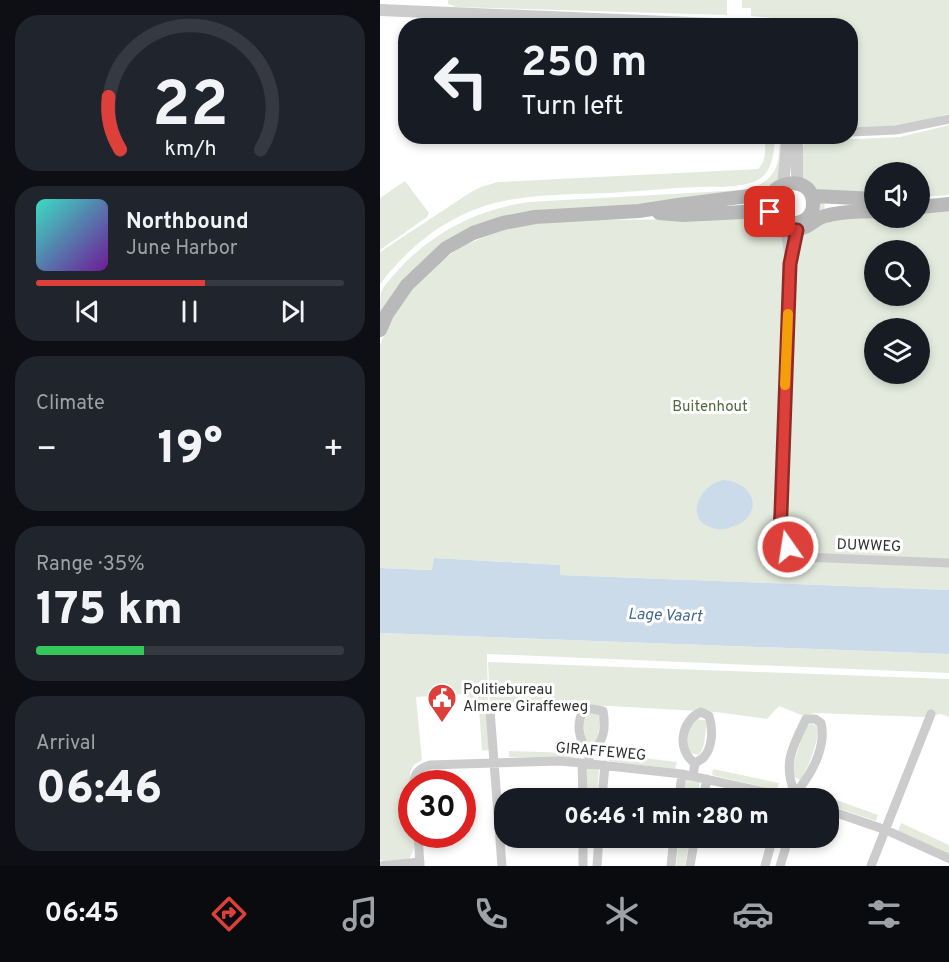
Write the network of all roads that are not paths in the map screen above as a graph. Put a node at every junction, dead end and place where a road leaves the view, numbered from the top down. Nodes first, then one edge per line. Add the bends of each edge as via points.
1 (380, 10) edge
2 (570, 18) edge
3 (950, 119) edge
4 (858, 132) edge
5 (797, 144) edge
6 (784, 187) junction
7 (811, 194) junction
8 (864, 198) edge
9 (930, 200) edge
10 (949, 200) edge
11 (930, 205) edge
12 (638, 212) junction
13 (864, 212) edge
14 (773, 215) junction
15 (801, 223) junction
16 (380, 330) edge
17 (950, 563) edge
18 (490, 710) dead end
19 (931, 714) dead end
20 (590, 753) junction
21 (493, 762) junction
22 (585, 763) junction
23 (695, 763) junction
24 (605, 765) junction
25 (420, 770) edge
26 (682, 774) junction
27 (693, 776) junction
28 (707, 779) junction
29 (583, 788) edge
30 (603, 788) edge
31 (680, 788) edge
32 (705, 788) edge
33 (748, 788) edge
34 (790, 797) edge
35 (839, 814) edge
36 (886, 830) junction
37 (419, 848) edge
38 (583, 848) edge
39 (598, 848) edge
40 (673, 848) edge
41 (693, 848) edge
42 (770, 848) edge
43 (786, 848) edge
44 (950, 859) edge
45 (420, 864) edge
46 (380, 866) edge
47 (502, 866) edge
48 (583, 866) edge
49 (597, 866) edge
50 (671, 866) edge
51 (690, 866) edge
52 (766, 866) edge
53 (780, 866) edge
54 (871, 866) edge

1 - 2 street
3 - 4 street via 896,130
5 - 6 street
6 - 7 main road via 805,188
6 - 12 main road
6 - 14 main road via 769,200
7 - 8 main road
7 - 15 main road via 813,204
9 - 10 main road
10 - 11 main road
12 - 14 main road
12 - 16 main road via 535,217 473,233 446,248 407,285
13 - 15 main road via 836,213
14 - 15 main road
15 - 17 street, DUWWEG via 790,264 780,532 788,547 803,557
18 - 21 street
19 - 36 street
20 - 20 street via 583,746 579,717 584,710 604,711 602,739
20 - 22 street
21 - 22 street, GIRAFFEWEG
21 - 25 street, GIRAFFEWEG via 430,765
21 - 47 street
22 - 24 street, GIRAFFEWEG
22 - 29 street
23 - 23 street via 683,749 683,736 689,721 701,712 709,716 711,736 704,757
23 - 27 street
24 - 26 street, GIRAFFEWEG
24 - 30 street
26 - 27 street, GIRAFFEWEG
26 - 31 street
27 - 28 street, GIRAFFEWEG
28 - 32 street
28 - 33 street, GIRAFFEWEG
34 - 34 street via 788,771 793,747 806,719 815,719 823,729 820,749 813,769
35 - 36 street
36 - 44 street
36 - 54 street
37 - 45 street
38 - 48 street
39 - 49 street
40 - 50 street
41 - 51 street
42 - 52 street
43 - 53 street
45 - 46 street

